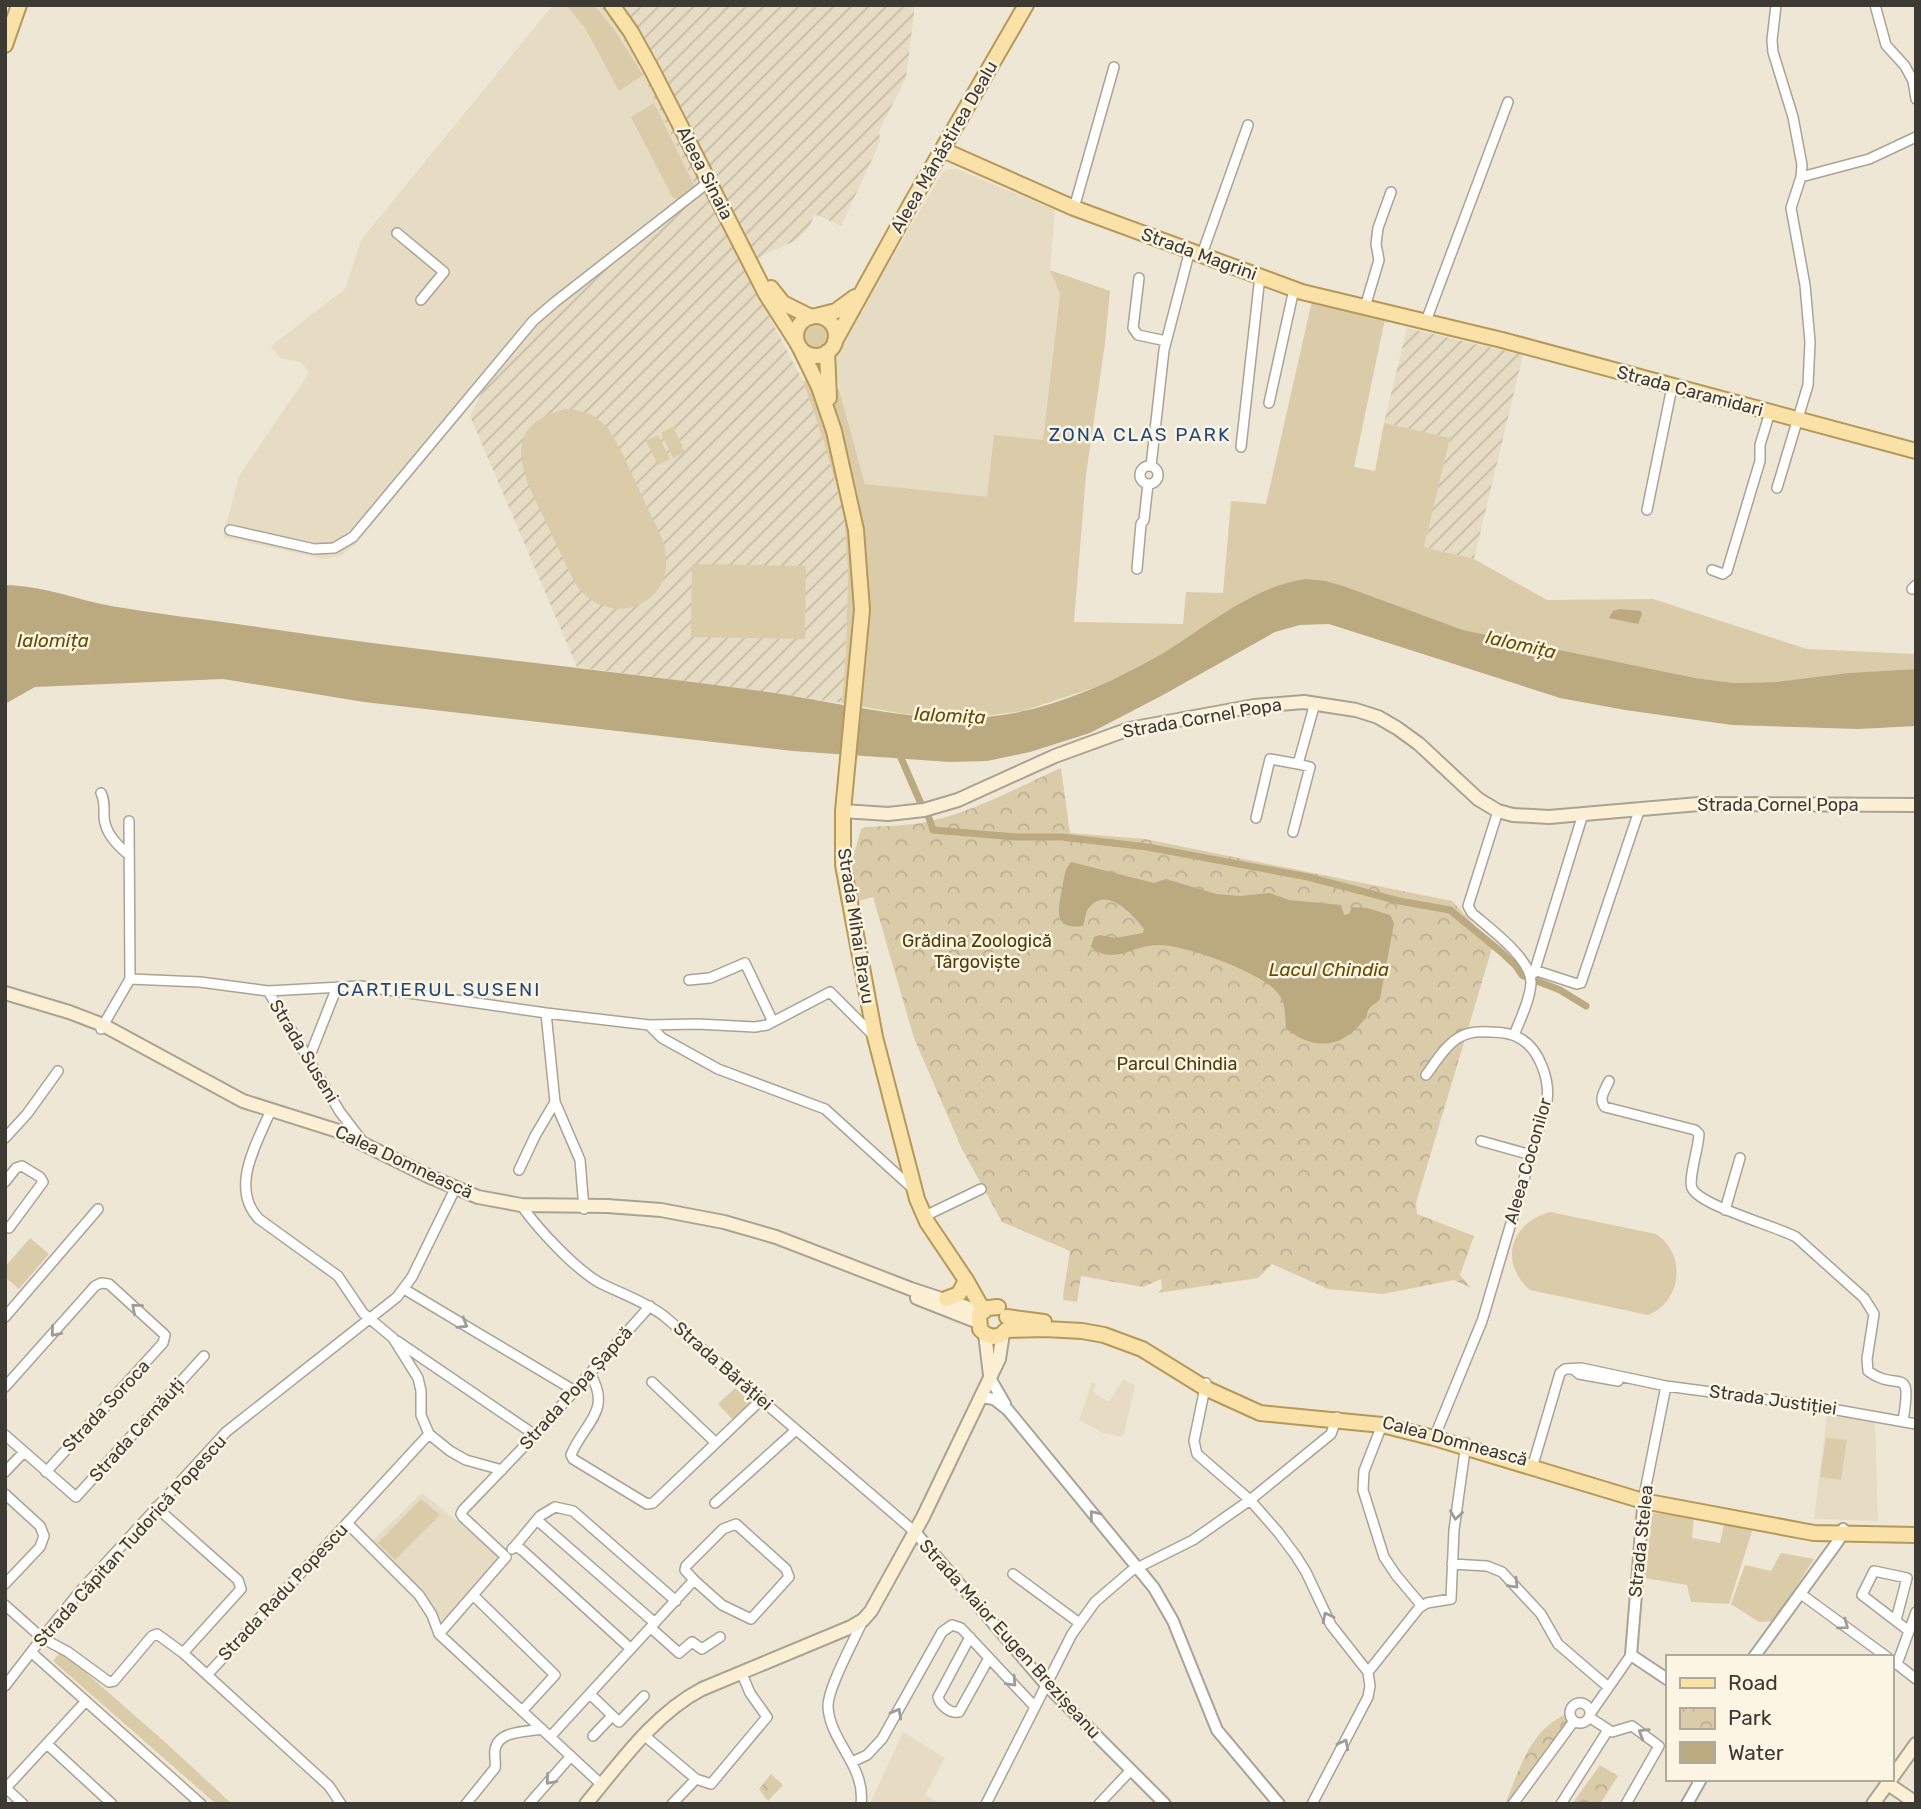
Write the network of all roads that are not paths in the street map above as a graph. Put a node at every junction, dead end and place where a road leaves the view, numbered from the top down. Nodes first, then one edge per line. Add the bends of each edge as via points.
1 (11, 5) edge
2 (19, 5) edge
3 (612, 5) edge
4 (620, 5) edge
5 (1026, 5) edge
6 (1776, 5) edge
7 (1875, 5) edge
8 (5, 22) edge
9 (5, 45) edge
10 (1114, 67) dead end
11 (1916, 99) edge
12 (1508, 102) dead end
13 (1248, 125) dead end
14 (1916, 137) edge
15 (943, 150) junction
16 (1801, 177) junction
17 (710, 180) junction
18 (1391, 192) dead end
19 (1073, 208) junction
20 (397, 233) dead end
21 (1196, 252) junction
22 (1260, 276) junction
23 (1139, 278) dead end
24 (863, 288) junction
25 (1294, 289) junction
26 (421, 300) dead end
27 (1365, 307) junction
28 (814, 316) junction
29 (1426, 321) junction
30 (1464, 330) joint
31 (1166, 341) junction
32 (798, 344) junction
33 (831, 346) junction
34 (1672, 387) junction
35 (1269, 403) dead end
36 (1770, 412) junction
37 (1798, 420) junction
38 (834, 431) junction
39 (1241, 447) dead end
40 (1916, 451) edge
41 (1777, 488) dead end
42 (1647, 510) dead end
43 (230, 530) dead end
44 (1137, 569) dead end
45 (1712, 570) dead end
46 (1315, 703) junction
47 (1298, 764) junction
48 (101, 793) dead end
49 (1916, 805) edge
50 (1640, 808) junction
51 (1498, 811) junction
52 (850, 812) junction
53 (1583, 814) junction
54 (1256, 818) dead end
55 (129, 821) dead end
56 (1293, 832) dead end
57 (130, 855) junction
58 (1535, 970) junction
59 (130, 979) junction
60 (690, 980) dead end
61 (1531, 982) junction
62 (337, 987) junction
63 (268, 991) junction
64 (5, 996) edge
65 (546, 1013) junction
66 (773, 1022) junction
67 (649, 1025) junction
68 (101, 1028) junction
69 (1514, 1035) junction
70 (875, 1037) junction
71 (309, 1058) junction
72 (58, 1071) dead end
73 (1426, 1075) dead end
74 (1609, 1082) dead end
75 (555, 1102) junction
76 (340, 1112) junction
77 (270, 1113) junction
78 (325, 1126) junction
79 (345, 1132) junction
80 (5, 1138) edge
81 (1481, 1141) dead end
82 (1531, 1155) junction
83 (1740, 1158) dead end
84 (519, 1170) dead end
85 (895, 1171) joint
86 (910, 1178) junction
87 (5, 1182) edge
88 (981, 1189) dead end
89 (454, 1191) junction
90 (523, 1208) junction
91 (584, 1208) junction
92 (97, 1209) dead end
93 (1725, 1210) junction
94 (546, 1211) junction
95 (925, 1216) junction
96 (540, 1227) junction
97 (9, 1228) dead end
98 (967, 1280) junction
99 (404, 1290) junction
100 (946, 1304) junction
101 (650, 1306) junction
102 (5, 1317) edge
103 (369, 1320) junction
104 (982, 1320) junction
105 (1003, 1322) junction
106 (393, 1338) junction
107 (204, 1356) dead end
108 (590, 1374) junction
109 (990, 1378) junction
110 (652, 1382) dead end
111 (1666, 1386) junction
112 (5, 1387) edge
113 (1205, 1390) junction
114 (575, 1391) junction
115 (981, 1397) junction
116 (762, 1399) junction
117 (1008, 1410) junction
118 (1903, 1421) junction
119 (1333, 1423) junction
120 (1916, 1424) edge
121 (1382, 1425) junction
122 (796, 1430) junction
123 (429, 1434) junction
124 (5, 1435) edge
125 (535, 1435) junction
126 (1435, 1435) junction
127 (716, 1443) junction
128 (1466, 1444) junction
129 (24, 1452) junction
130 (1533, 1465) junction
131 (502, 1470) junction
132 (5, 1472) edge
133 (46, 1472) junction
134 (1644, 1498) junction
135 (7, 1499) edge
136 (1250, 1500) junction
137 (715, 1503) dead end
138 (1660, 1504) junction
139 (156, 1507) junction
140 (537, 1520) junction
141 (1642, 1520) junction
142 (347, 1523) junction
143 (1916, 1529) edge
144 (915, 1532) junction
145 (1842, 1532) junction
146 (1916, 1535) edge
147 (515, 1546) junction
148 (506, 1557) junction
149 (1452, 1564) junction
150 (1137, 1567) junction
151 (1013, 1574) dead end
152 (7, 1578) edge
153 (695, 1581) junction
154 (1801, 1594) junction
155 (474, 1595) junction
156 (676, 1601) junction
157 (5, 1605) edge
158 (1422, 1606) junction
159 (1916, 1613) edge
160 (863, 1620) junction
161 (1896, 1620) junction
162 (1078, 1622) junction
163 (653, 1625) junction
164 (1909, 1631) junction
165 (439, 1634) junction
166 (41, 1637) junction
167 (720, 1637) dead end
168 (970, 1637) junction
169 (631, 1649) junction
170 (31, 1652) junction
171 (183, 1653) junction
172 (1631, 1655) junction
173 (1755, 1655) edge
174 (1884, 1655) edge
175 (989, 1657) junction
176 (1894, 1662) edge
177 (1368, 1672) junction
178 (741, 1674) junction
179 (206, 1675) junction
180 (1666, 1678) edge
181 (1916, 1679) edge
182 (1608, 1684) junction
183 (1046, 1685) junction
184 (5, 1686) edge
185 (590, 1694) junction
186 (645, 1696) dead end
187 (86, 1701) junction
188 (1584, 1704) junction
189 (1035, 1707) junction
190 (522, 1711) junction
191 (612, 1716) junction
192 (1588, 1717) junction
193 (1574, 1721) junction
194 (542, 1730) junction
195 (1607, 1732) junction
196 (593, 1736) dead end
197 (645, 1736) junction
198 (550, 1737) junction
199 (47, 1744) junction
200 (1916, 1744) edge
201 (570, 1756) junction
202 (1916, 1758) edge
203 (852, 1762) junction
204 (1130, 1771) junction
205 (696, 1779) junction
206 (1700, 1781) edge
207 (602, 1785) junction
208 (1891, 1786) junction
209 (6, 1788) edge
210 (23, 1804) edge
211 (112, 1804) edge
212 (201, 1804) edge
213 (341, 1804) edge
214 (466, 1804) edge
215 (529, 1804) edge
216 (586, 1804) edge
217 (672, 1804) edge
218 (861, 1804) edge
219 (986, 1804) edge
220 (1099, 1804) edge
221 (1165, 1804) edge
222 (1279, 1804) edge
223 (1312, 1804) edge
224 (1513, 1804) edge
225 (1561, 1804) edge
226 (1626, 1804) edge
227 (1687, 1804) edge
228 (1874, 1804) edge
229 (1883, 1804) edge
230 (1916, 1804) edge

1 - 8 main road
2 - 9 main road
3 - 17 main road, Aleea Sinaia via 638,43
4 - 28 main road, Aleea Sinaia via 658,68 777,298 797,312
5 - 15 main road, Aleea Mănăstirea Dealu
6 - 16 street via 1773,52 1801,152
7 - 11 street via 1886,45 1905,66
10 - 19 street
12 - 29 street
13 - 21 street
14 - 16 street via 1869,159
15 - 19 main road, Strada Magrini
15 - 24 main road, Aleea Mănăstirea Dealu
16 - 37 street via 1791,208 1805,285 1810,360
17 - 32 main road, Aleea Sinaia via 762,288
17 - 43 street via 533,321 353,537 334,548 314,548
18 - 27 street via 1378,228 1379,260
19 - 21 main road, Strada Magrini
20 - 26 street via 444,272
21 - 22 main road, Strada Magrini
21 - 31 street
22 - 25 main road, Strada Magrini
22 - 39 street
23 - 31 street via 1133,328 1138,335
24 - 28 main road, Aleea Mănăstirea Dealu via 841,308
24 - 33 main road, Aleea Mănăstirea Dealu
25 - 27 main road, Strada Magrini
25 - 35 street
27 - 29 main road, Strada Magrini
28 - 32 main road via 801,323
28 - 33 main road, Aleea Sinaia via 822,317 834,329
29 - 30 main road, Strada Magrini
30 - 34 main road, Strada Caramidari
31 - 44 street via 1151,466 1158,475 1149,484
32 - 33 main road via 810,355 821,355
32 - 38 main road, Strada Mihai Bravu
33 - 38 main road, Strada Mihai Bravu via 828,386
34 - 36 main road, Strada Caramidari
34 - 42 street
36 - 37 main road, Strada Caramidari
36 - 45 street via 1728,567 1725,573
37 - 40 main road, Strada Caramidari
37 - 41 street
38 - 52 main road, Strada Mihai Bravu via 859,549 862,610 845,794
46 - 47 street
46 - 51 main road, Strada Cornel Popa via 1356,710 1397,727 1478,799
46 - 52 main road, Strada Cornel Popa via 1254,706 1152,724 1080,746 948,803 898,813
47 - 54 street via 1270,759
47 - 56 street via 1310,767
48 - 57 street via 105,826
49 - 50 main road, Strada Cornel Popa
50 - 53 main road, Strada Cornel Popa
50 - 58 street via 1581,983
51 - 53 main road, Strada Cornel Popa via 1532,817
51 - 61 street via 1468,906 1515,953
52 - 70 main road, Strada Mihai Bravu via 842,838 843,865
53 - 58 street
55 - 57 street
57 - 59 street
58 - 61 street
59 - 63 street
59 - 68 street
60 - 66 street via 710,978 745,962
61 - 69 street
62 - 63 street
62 - 65 street via 359,986
62 - 71 street
63 - 71 street, Strada Suseni
64 - 68 main road, Calea Domnească via 69,1012
65 - 67 street
65 - 75 street
66 - 67 street via 755,1027
66 - 70 street via 830,992
67 - 85 street via 662,1038 718,1069 825,1109
68 - 77 main road, Calea Domnească
69 - 73 street via 1480,1032 1460,1037
69 - 82 street, Aleea Coconilor via 1533,1051 1548,1084
70 - 86 main road, Strada Mihai Bravu
71 - 76 street, Strada Suseni
72 - 80 street
74 - 93 street via 1602,1097 1605,1108 1699,1134 1692,1186
75 - 84 street
75 - 91 street via 580,1160
76 - 78 street
76 - 79 street, Strada Suseni
77 - 78 main road, Calea Domnească
77 - 79 main road, Calea Domnească
77 - 103 street via 245,1179 246,1201 259,1219 338,1276
78 - 79 main road, Calea Domnească
79 - 89 main road, Calea Domnească
79 - 89 main road, Calea Domnească
81 - 82 street
82 - 126 street, Aleea Coconilor via 1482,1319
83 - 93 street
85 - 86 main road via 904,1167
86 - 95 main road, Strada Mihai Bravu
87 - 97 street via 22,1166 43,1182
88 - 95 street
89 - 90 main road, Calea Domnească
89 - 99 street, Strada Căpitan Tudorică Popescu
90 - 91 main road, Calea Domnească
90 - 94 main road
90 - 96 street, Strada Bărăției
91 - 94 main road
91 - 100 main road, Calea Domnească via 661,1210 724,1222 765,1233
92 - 102 street
93 - 118 street via 1796,1237 1864,1298 1874,1314 1868,1371 1906,1386
94 - 96 street
95 - 98 main road, Strada Mihai Bravu
96 - 101 street, Strada Bărăției via 592,1278
98 - 100 main road
98 - 104 main road
98 - 105 main road
99 - 103 street, Strada Căpitan Tudorică Popescu
99 -> 114 street
100 - 104 main road, Calea Domnească
101 - 108 street, Strada Popa Șapcă
101 - 116 street, Strada Bărăției
103 - 106 street
103 - 139 street, Strada Căpitan Tudorică Popescu via 226,1432
104 - 105 main road, Calea Domnească via 993,1306
104 - 105 main road, Calea Domnească via 993,1337
104 - 109 main road
105 - 109 main road via 1000,1354
105 - 113 main road, Calea Domnească via 1104,1335 1134,1345
105 - 113 main road, Calea Domnească via 1081,1325 1124,1335 1146,1345
106 - 123 street via 418,1378 421,1415
106 - 125 street
107 - 133 street, Strada Cernăuți via 78,1496
108 - 114 street, Strada Popa Șapcă
108 - 127 street via 598,1406 571,1455 647,1504
109 - 115 main road
109 - 117 street
110 - 127 street
111 - 118 street, Strada Justiției
111 - 130 street, Strada Justiției via 1581,1368 1565,1369
111 - 134 street, Strada Stelea
133 -> 112 street, Strada Soroca via 163,1343 161,1330 102,1283
113 - 119 main road, Calea Domnească via 1262,1409
113 - 119 main road, Calea Domnească via 1267,1415
113 - 136 street via 1194,1448
114 - 125 street, Strada Popa Șapcă
115 - 117 street via 994,1399
115 - 144 main road
116 - 122 street, Strada Bărăției
116 - 127 street
150 -> 117 street
118 - 120 street, Strada Justiției
119 - 121 main road, Calea Domnească
119 - 126 main road, Calea Domnească via 1384,1420
119 - 136 street
121 - 126 main road, Calea Domnească
121 - 158 street via 1364,1471 1363,1490 1384,1557
122 - 137 street
122 - 144 street, Strada Bărăției
123 - 131 street via 466,1460
123 - 142 street, Strada Radu Popescu
124 - 129 street, Strada Cernăuți
125 - 131 street, Strada Popa Șapcă
126 - 128 main road, Calea Domnească
128 - 130 main road, Calea Domnească
128 -> 149 street
129 - 132 street
129 - 133 street, Strada Cernăuți
130 - 134 main road, Calea Domnească
131 - 148 street, Strada Popa Șapcă via 461,1514
134 - 138 main road, Calea Domnească
134 - 141 street, Strada Stelea
134 - 145 main road, Calea Domnească
135 - 152 street via 40,1526 44,1536 40,1547
136 - 150 street via 1193,1540
177 -> 136 street via 1336,1634 1296,1556
138 - 141 street
138 - 145 main road, Calea Domnească via 1777,1527
139 - 166 street, Strada Căpitan Tudorică Popescu
139 - 171 street via 238,1580 241,1589
140 - 147 street
140 - 156 street via 555,1507 573,1511
140 - 163 street
141 - 172 street, Strada Stelea
142 - 165 street via 419,1595
142 - 179 street, Strada Radu Popescu
143 - 145 main road, Calea Domnească
144 - 160 main road
144 - 183 street, Strada Maior Eugen Brezișeanu
145 - 146 main road, Calea Domnească
145 - 154 street
147 - 148 street
147 - 169 street
148 - 155 street
149 - 158 street via 1451,1599
149 -> 182 street via 1487,1566 1502,1572 1541,1614 1558,1644
150 - 162 street via 1104,1592
150 - 222 street via 1167,1608 1217,1730
151 - 162 street
153 - 153 street via 686,1566 723,1529 736,1524 786,1569 789,1577 751,1619 722,1605
153 - 156 street
154 - 173 street
154 -> 174 street
155 - 165 street
155 - 190 street via 555,1675
156 - 163 street
157 - 166 street
158 - 177 street
159 - 164 street
160 - 178 main road
160 - 203 street via 828,1700 834,1729
161 - 161 street via 1862,1595 1874,1571 1907,1578
161 - 164 street
162 - 183 street
163 - 167 street via 678,1653 692,1642 702,1649
163 - 169 street
164 - 176 street
165 - 190 street
166 - 170 street, Strada Căpitan Tudorică Popescu
166 - 171 street via 114,1681 152,1636 162,1636
168 - 175 street
168 - 175 street via 938,1698 942,1706 959,1712
203 -> 168 street via 882,1739 942,1632 952,1625
169 - 185 street
170 - 184 street, Strada Căpitan Tudorică Popescu
170 - 187 street
171 - 179 street
172 - 180 street
172 - 182 street
175 -> 189 street
176 - 181 street
223 -> 177 street via 1368,1697
178 - 197 main road via 682,1700
178 - 205 street via 767,1717 711,1784
179 - 213 street, Strada Radu Popescu via 329,1786
182 - 188 street
182 - 192 street
183 - 189 street
183 - 204 street, Strada Maior Eugen Brezișeanu
185 - 191 street
185 - 198 street
186 - 191 street via 619,1722
187 - 199 street
187 - 212 street
188 - 192 street
188 - 193 street via 1571,1707
189 - 219 street
190 - 194 street
191 - 196 street
192 - 193 street via 1580,1723
192 - 195 street
193 - 224 street
194 - 198 street
194 - 214 street via 510,1734 500,1740 495,1768
195 - 225 street
226 -> 195 street via 1660,1746 1631,1726
197 - 205 street
197 - 207 main road
198 - 201 street
199 - 209 street
199 - 211 street
200 - 208 main road
201 - 207 street
201 -> 215 street
202 - 208 main road
203 - 218 street
204 - 220 street
204 - 221 street, Strada Maior Eugen Brezișeanu
205 - 217 street
206 - 227 street
207 - 216 main road
208 - 228 main road
208 - 229 main road
208 - 230 main road
209 - 210 street

